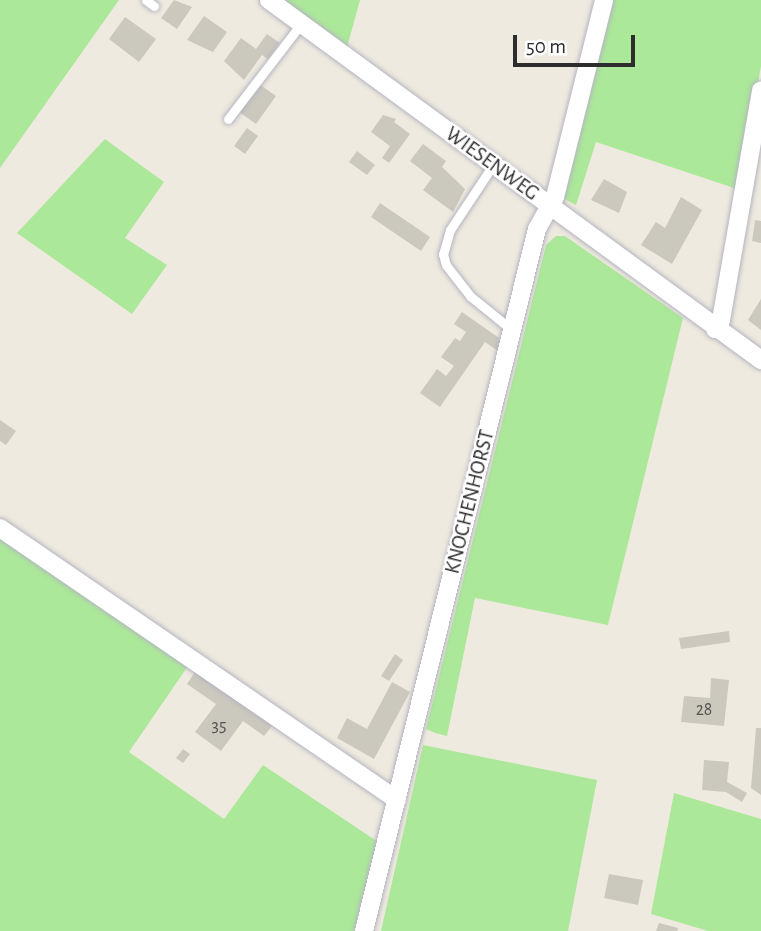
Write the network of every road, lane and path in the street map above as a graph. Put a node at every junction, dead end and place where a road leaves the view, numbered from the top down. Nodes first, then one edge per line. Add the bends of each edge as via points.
1 (269, 0) edge
2 (604, 0) edge
3 (301, 24) junction
4 (761, 90) edge
5 (228, 119) dead end
6 (493, 165) junction
7 (550, 207) junction
8 (715, 329) junction
9 (513, 330) junction
10 (761, 360) edge
11 (0, 528) edge
12 (397, 800) junction
13 (364, 931) edge

1 - 3 street, WIESENWEG
2 - 7 street, KNOCHENHORST
3 - 5 lane
3 - 6 street, WIESENWEG
4 - 8 street via 721,320
6 - 7 street, WIESENWEG
6 - 9 lane via 450,230 443,254 470,296
7 - 8 street, WIESENWEG
7 - 9 street, KNOCHENHORST via 537,229
8 - 10 street, WIESENWEG
9 - 12 street, KNOCHENHORST
11 - 12 street
12 - 13 street, KNOCHENHORST

